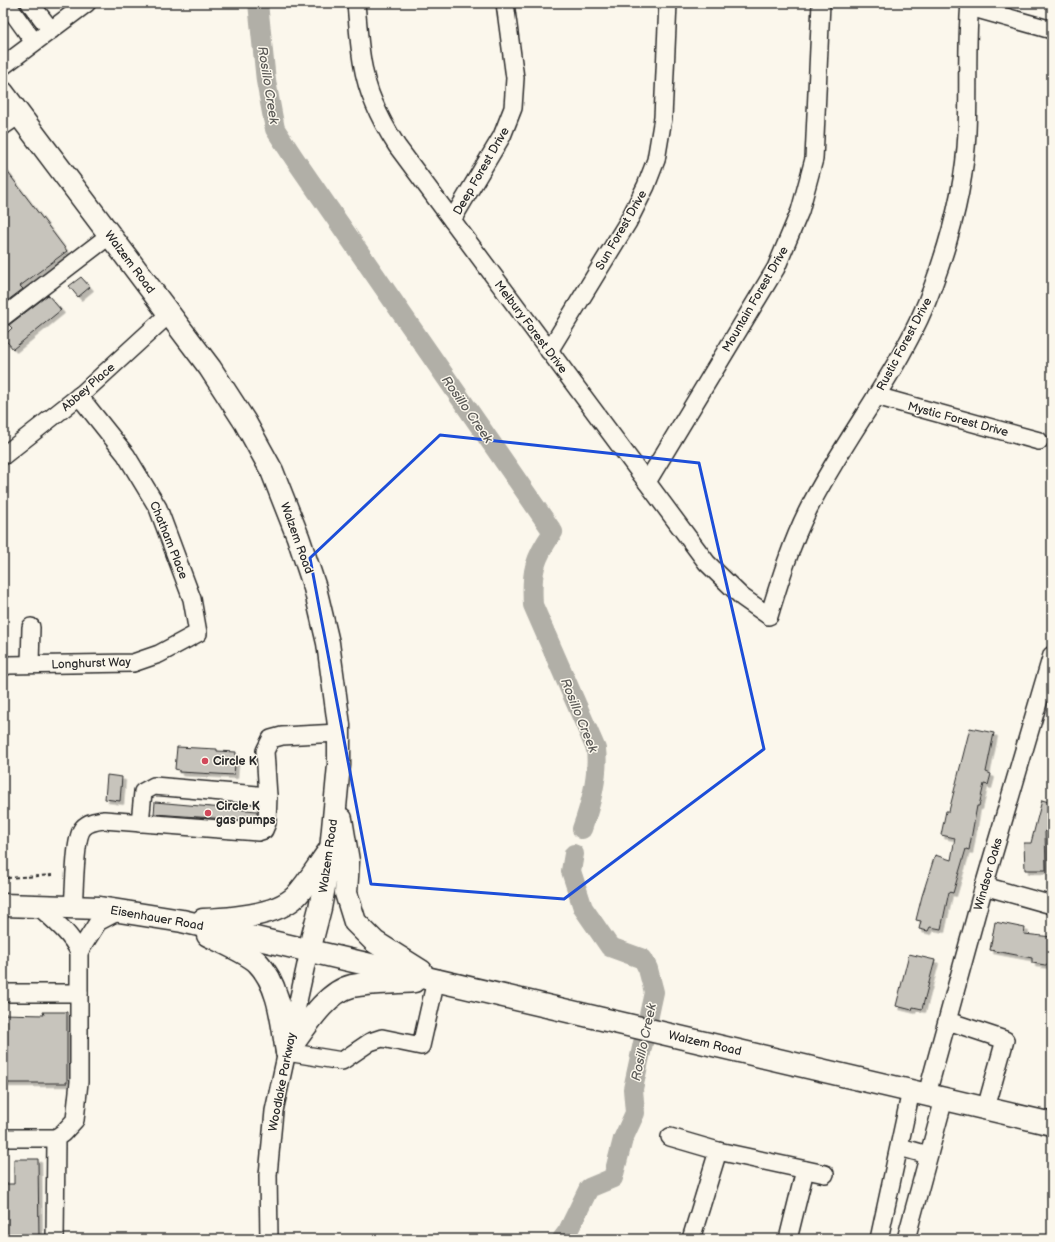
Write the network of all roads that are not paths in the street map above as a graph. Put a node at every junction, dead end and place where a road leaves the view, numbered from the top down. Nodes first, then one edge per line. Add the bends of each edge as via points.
1 (6, 3) edge
2 (30, 3) edge
3 (87, 3) edge
4 (356, 3) edge
5 (505, 3) edge
6 (668, 3) edge
7 (821, 3) edge
8 (970, 5) edge
9 (51, 30) junction
10 (1052, 30) edge
11 (34, 42) junction
12 (3, 66) edge
13 (3, 93) edge
14 (11, 120) edge
15 (452, 220) junction
16 (110, 235) junction
17 (169, 314) junction
18 (3, 317) edge
19 (550, 351) junction
20 (79, 396) junction
21 (876, 396) junction
22 (1046, 443) edge
23 (3, 456) edge
24 (647, 482) junction
25 (769, 616) joint
26 (31, 627) dead end
27 (198, 633) joint
28 (1052, 656) edge
29 (30, 664) junction
30 (3, 667) edge
31 (338, 733) junction
32 (336, 792) junction
33 (268, 796) junction
34 (140, 823) junction
35 (331, 850) junction
36 (984, 886) junction
37 (3, 905) edge
38 (36, 905) junction
39 (1052, 905) edge
40 (73, 906) junction
41 (119, 911) junction
42 (182, 921) junction
43 (309, 951) junction
44 (79, 952) junction
45 (436, 980) junction
46 (3, 993) edge
47 (79, 993) junction
48 (948, 1021) junction
49 (287, 1052) junction
50 (927, 1095) junction
51 (986, 1108) junction
52 (1052, 1124) edge
53 (670, 1137) dead end
54 (3, 1138) edge
55 (56, 1138) junction
56 (900, 1147) junction
57 (718, 1151) junction
58 (928, 1155) junction
59 (805, 1170) junction
60 (825, 1174) dead end
61 (55, 1239) edge
62 (269, 1239) edge
63 (690, 1239) edge
64 (788, 1239) edge
65 (879, 1239) edge
66 (906, 1239) edge

1 - 11 street
2 - 9 street
3 - 9 street
4 - 15 street, Melbury Forest Drive via 364,69 373,102 397,146
5 - 15 street, Deep Forest Drive via 515,78 513,108 502,136
6 - 19 street, Sun Forest Drive via 663,118 656,160 628,222
7 - 24 street, Mountain Forest Drive via 814,159 800,211 776,268
8 - 10 street
8 - 21 street, Rustic Forest Drive via 967,131 957,206 930,294 917,323
9 - 11 street
11 - 12 street
13 - 14 main road, Walzem Road
14 - 16 main road, Walzem Road
15 - 19 street, Melbury Forest Drive
16 - 17 main road, Walzem Road
16 - 18 street
17 - 20 street, Abbey Place
17 - 31 main road, Walzem Road via 210,368 245,422 272,471 315,588 328,643
19 - 24 street, Melbury Forest Drive
20 - 23 street, Abbey Place
20 - 27 street, Chatham Place via 126,455 158,508 192,599
21 - 22 street, Mystic Forest Drive
21 - 25 street, Rustic Forest Drive via 808,510 791,548
24 - 25 street, Melbury Forest Drive via 707,563 742,597
26 - 29 street
27 - 29 street, Longhurst Way via 159,654 133,663
28 - 36 street, Windsor Oaks
29 - 30 street, Longhurst Way
31 - 32 main road, Walzem Road
31 - 33 street via 282,736 271,739 265,751
32 - 35 main road, Walzem Road
32 - 45 main road via 348,861 346,892 355,922 375,942
33 - 34 street via 154,786 143,792
33 - 34 street via 268,823 264,830 258,832
34 - 40 street via 104,820 92,822 83,828 78,843
35 - 42 main road via 296,896 280,908 264,914
35 - 43 main road, Walzem Road
36 - 39 street
36 - 48 street, Windsor Oaks
37 - 38 main road, Eisenhauer Road
38 - 40 main road, Eisenhauer Road
38 - 44 street via 60,926
40 - 41 main road, Eisenhauer Road
41 - 42 main road, Eisenhauer Road
41 - 44 street via 98,922
42 - 43 main road, Eisenhauer Road
42 - 49 main road via 258,962 267,974 277,998
43 - 45 main road, Walzem Road
43 - 49 street, Woodlake Parkway
44 - 47 street
45 - 49 main road via 352,986 342,990 325,1002
45 - 49 street via 421,1046 382,1038 370,1042 342,1061
45 - 50 main road, Walzem Road
46 - 47 street
47 - 55 street via 79,1082 75,1120
48 - 50 street, Windsor Oaks
48 - 51 street via 1005,1040
49 - 62 street, Woodlake Parkway via 273,1118 268,1175
50 - 51 main road, Walzem Road
50 - 56 street
50 - 58 street
51 - 52 main road, Walzem Road
53 - 57 street
54 - 55 street
55 - 61 street
56 - 58 street
56 - 65 street
57 - 59 street
57 - 63 street
58 - 66 street
59 - 60 street
59 - 64 street

